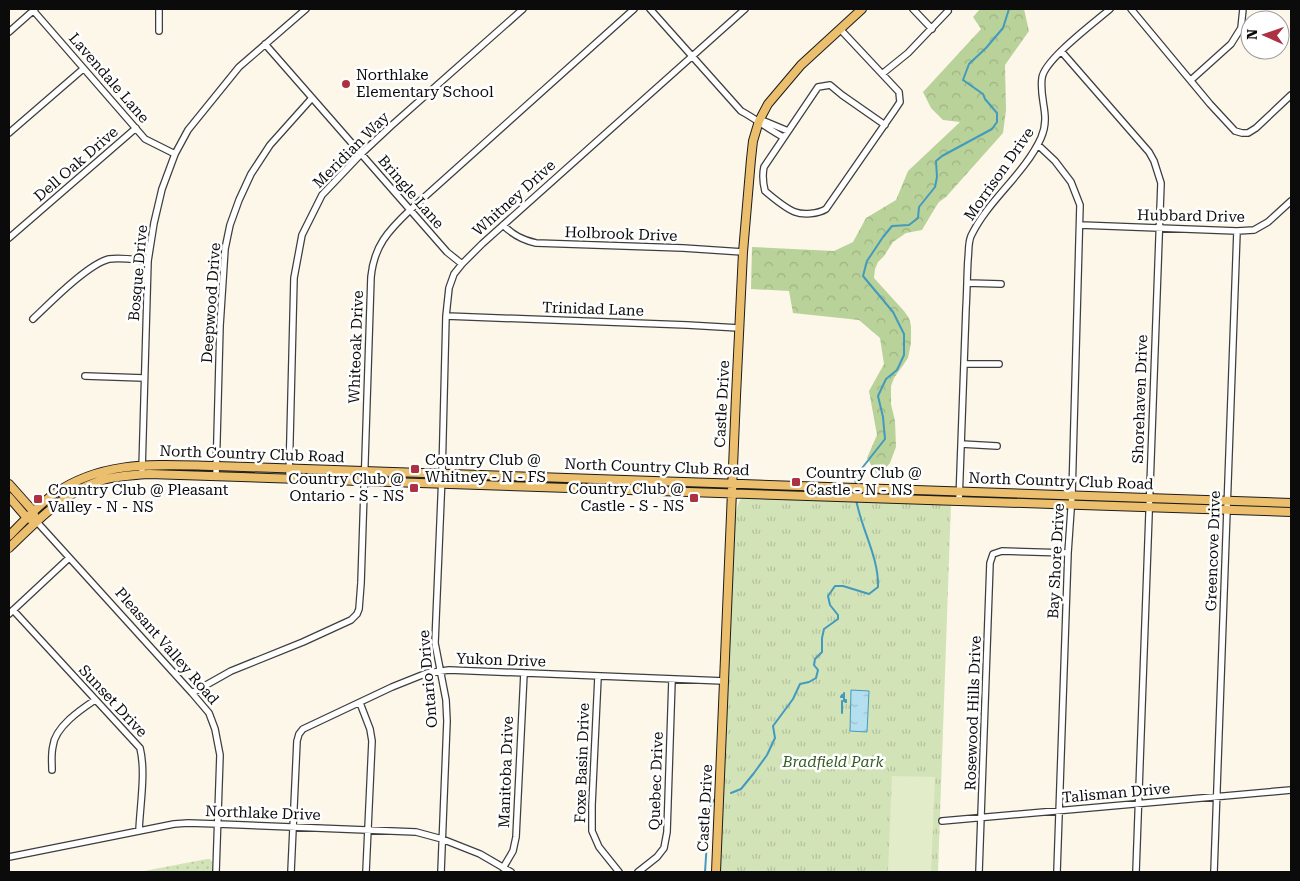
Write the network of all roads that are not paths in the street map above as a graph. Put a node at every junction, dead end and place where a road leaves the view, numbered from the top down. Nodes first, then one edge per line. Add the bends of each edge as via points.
1 (33, 9) edge
2 (159, 9) edge
3 (306, 9) edge
4 (523, 9) edge
5 (634, 9) edge
6 (650, 9) edge
7 (744, 9) edge
8 (862, 9) edge
9 (913, 9) edge
10 (1110, 9) edge
11 (1131, 9) edge
12 (1243, 9) edge
13 (948, 11) dead end
14 (840, 29) junction
15 (932, 29) junction
16 (159, 31) dead end
17 (9, 32) edge
18 (265, 44) junction
19 (1061, 51) junction
20 (691, 56) junction
21 (83, 69) junction
22 (882, 74) junction
23 (1190, 80) junction
24 (1291, 95) edge
25 (312, 98) junction
26 (759, 121) junction
27 (885, 124) junction
28 (136, 128) junction
29 (788, 131) junction
30 (9, 133) edge
31 (783, 137) junction
32 (1038, 145) junction
33 (175, 154) junction
34 (361, 154) junction
35 (1291, 201) edge
36 (410, 210) junction
37 (504, 225) junction
38 (1080, 225) junction
39 (1159, 228) junction
40 (1237, 231) junction
41 (9, 238) edge
42 (743, 252) junction
43 (148, 261) junction
44 (462, 264) junction
45 (967, 283) junction
46 (1001, 284) dead end
47 (446, 316) junction
48 (33, 319) dead end
49 (739, 328) junction
50 (964, 364) junction
51 (999, 364) dead end
52 (85, 376) dead end
53 (144, 378) junction
54 (962, 444) junction
55 (997, 446) dead end
56 (142, 465) junction
57 (216, 466) junction
58 (289, 469) junction
59 (365, 472) junction
60 (142, 474) junction
61 (216, 476) junction
62 (289, 478) junction
63 (442, 479) junction
64 (593, 479) junction
65 (365, 480) junction
66 (9, 484) edge
67 (732, 484) junction
68 (593, 488) junction
69 (903, 489) junction
70 (960, 491) junction
71 (731, 493) junction
72 (1072, 495) junction
73 (9, 497) edge
74 (1150, 498) junction
75 (902, 499) junction
76 (959, 501) junction
77 (1228, 501) junction
78 (1291, 503) edge
79 (1071, 504) junction
80 (1149, 507) junction
81 (1227, 510) junction
82 (1291, 512) edge
83 (30, 514) junction
84 (37, 522) junction
85 (9, 536) edge
86 (9, 548) edge
87 (1068, 552) junction
88 (69, 558) junction
89 (11, 612) edge
90 (440, 671) junction
91 (524, 673) junction
92 (598, 677) junction
93 (672, 680) junction
94 (724, 681) junction
95 (192, 693) junction
96 (95, 700) junction
97 (360, 703) junction
98 (52, 770) dead end
99 (1291, 790) edge
100 (1217, 797) junction
101 (1138, 804) junction
102 (1059, 811) junction
103 (982, 818) junction
104 (942, 821) dead end
105 (218, 824) junction
106 (293, 826) junction
107 (368, 830) junction
108 (139, 831) junction
109 (442, 839) junction
110 (9, 857) edge
111 (503, 868) junction
112 (216, 872) edge
113 (291, 872) edge
114 (366, 872) edge
115 (441, 872) edge
116 (511, 872) edge
117 (619, 872) edge
118 (638, 872) edge
119 (716, 872) edge
120 (980, 872) edge
121 (1057, 872) edge
122 (1136, 872) edge
123 (1214, 872) edge

1 - 17 street
1 - 21 street, Lavendale Lane
2 - 16 street
3 - 18 street, Bosque Drive
4 - 34 street, Meridian Way
5 - 36 street, Whiteoak Drive
6 - 20 street
7 - 20 street, Whitney Drive
8 - 14 main road, Castle Drive
9 - 15 street
10 - 19 street, Morrison Drive
11 - 23 street
12 - 23 street via 1241,28 1231,44
13 - 15 street
14 - 22 street
14 - 26 main road, Castle Drive via 801,65 768,104
15 - 22 street
18 - 25 street, Bringle Lane
18 - 33 street, Bosque Drive via 238,67 188,130
19 - 32 street, Morrison Drive via 1042,76 1046,117
19 - 39 street, Shorehaven Drive via 1154,161 1161,183
20 - 26 street via 741,111
20 - 37 street, Whitney Drive
21 - 28 street, Lavendale Lane
21 - 30 street
22 - 27 street via 900,97
23 - 24 street via 1234,131 1242,134 1256,128
25 - 34 street, Bringle Lane
25 - 57 street, Deepwood Drive via 270,145 251,174 230,225 225,249 220,326
26 - 29 street
26 - 31 street
26 - 42 main road, Castle Drive via 753,141
27 - 29 street via 830,85 824,85 818,87
27 - 31 street via 821,213 795,212 764,191 764,167
28 - 33 street, Lavendale Lane via 146,139
28 - 41 street, Dell Oak Drive
29 - 31 street
32 - 38 street, Bay Shore Drive via 1071,182 1080,205
32 - 45 street, Morrison Drive via 982,217 971,238
33 - 43 street, Bosque Drive via 162,189
34 - 36 street, Bringle Lane
34 - 58 street, Meridian Way via 322,195 302,235 294,278
35 - 40 street, Hubbard Drive via 1254,230
36 - 44 street, Bringle Lane
36 - 59 street, Whiteoak Drive via 383,239 372,263
37 - 42 street, Holbrook Drive via 518,238 536,243
37 - 44 street, Whitney Drive
38 - 39 street, Hubbard Drive
38 - 72 street, Bay Shore Drive
39 - 40 street, Hubbard Drive
39 - 74 street, Shorehaven Drive
40 - 77 street, Greencove Drive
42 - 49 main road, Castle Drive
43 - 48 street via 108,259 93,266
43 - 53 street, Bosque Drive
44 - 47 street, Whitney Drive via 449,288
45 - 46 street
45 - 50 street, Morrison Drive
47 - 49 street, Trinidad Lane
47 - 63 street, Whitney Drive
49 - 67 main road, Castle Drive
50 - 51 street
50 - 54 street, Morrison Drive
52 - 53 street
53 - 56 street, Bosque Drive
54 - 55 street
54 - 70 street, Morrison Drive
56 - 57 main road, North Country Club Road
56 - 60 street, Bosque Drive
56 - 83 main road, North Country Club Road via 85,477 52,495
57 - 58 main road, North Country Club Road
57 - 61 street, Deepwood Drive
58 - 59 main road, North Country Club Road
58 - 62 street, Meridian Way
59 - 63 main road, North Country Club Road
59 - 65 street, Whiteoak Drive
60 - 61 main road, North Country Club Road
60 - 84 main road, North Country Club Road via 97,482 57,505
61 - 62 main road, North Country Club Road
62 - 65 main road, North Country Club Road
63 - 64 main road, North Country Club Road
63 - 65 main road, North Country Club Road
63 - 68 main road, North Country Club Road
63 - 90 street, Ontario Drive via 435,643
64 - 67 main road, North Country Club Road
64 - 68 main road
65 - 95 street, Whiteoak Drive via 357,614 351,620 303,642 231,671
66 - 83 main road, Pleasant Valley Road
67 - 69 main road, North Country Club Road
67 - 71 main road, Castle Drive
68 - 71 main road, North Country Club Road
69 - 70 main road, North Country Club Road
69 - 75 main road
70 - 72 main road, North Country Club Road
70 - 76 street, Morrison Drive
71 - 75 main road, North Country Club Road
71 - 94 main road, Castle Drive
72 - 74 main road, North Country Club Road
72 - 79 street, Bay Shore Drive
73 - 83 main road, Pleasant Valley Road
74 - 77 main road, North Country Club Road
74 - 80 street, Shorehaven Drive
75 - 76 main road, North Country Club Road
76 - 79 main road, North Country Club Road
77 - 78 main road, North Country Club Road
77 - 81 street, Greencove Drive
79 - 80 main road, North Country Club Road
79 - 87 street, Bay Shore Drive
80 - 81 main road, North Country Club Road
80 - 101 street, Shorehaven Drive
81 - 82 main road, North Country Club Road
81 - 100 street, Greencove Drive
83 - 84 main road, Pleasant Valley Road
83 - 85 main road, North Country Club Road
84 - 86 main road, North Country Club Road
84 - 88 street, Pleasant Valley Road
87 - 102 street, Bay Shore Drive
87 - 103 street, Rosewood Hills Drive via 1002,551 993,554 990,563
88 - 89 street
88 - 95 street, Pleasant Valley Road
89 - 96 street, Sunset Drive
90 - 91 street, Yukon Drive
90 - 97 street, Yukon Drive via 427,673
90 - 109 street, Ontario Drive via 447,721
91 - 92 street, Yukon Drive
91 - 111 street, Manitoba Drive via 516,837 513,851
92 - 93 street, Yukon Drive
92 - 117 street, Foxe Basin Drive via 592,832 599,847
93 - 94 street, Yukon Drive
93 - 118 street, Quebec Drive via 667,832 664,848
94 - 119 main road, Castle Drive
95 - 105 street, Pleasant Valley Road via 209,714 215,729 220,755
96 - 98 street via 79,711 55,737
96 - 108 street, Sunset Drive via 140,748 143,758
97 - 106 street, Yukon Drive via 303,729 299,734
97 - 107 street via 372,741
99 - 100 street, Talisman Drive
100 - 101 street, Talisman Drive
100 - 123 street, Greencove Drive
101 - 102 street, Talisman Drive
101 - 122 street, Shorehaven Drive
102 - 103 street, Talisman Drive
102 - 121 street, Bay Shore Drive
103 - 104 street, Talisman Drive
103 - 120 street, Rosewood Hills Drive
105 - 106 street, Northlake Drive
105 - 108 street, Northlake Drive via 180,823
105 - 112 street, Pleasant Valley Road
106 - 107 street, Northlake Drive
106 - 113 street
107 - 109 street, Northlake Drive via 416,832
107 - 114 street
108 - 110 street, Northlake Drive
109 - 111 street, Northlake Drive via 480,854
109 - 115 street, Ontario Drive
111 - 116 street, Northlake Drive

